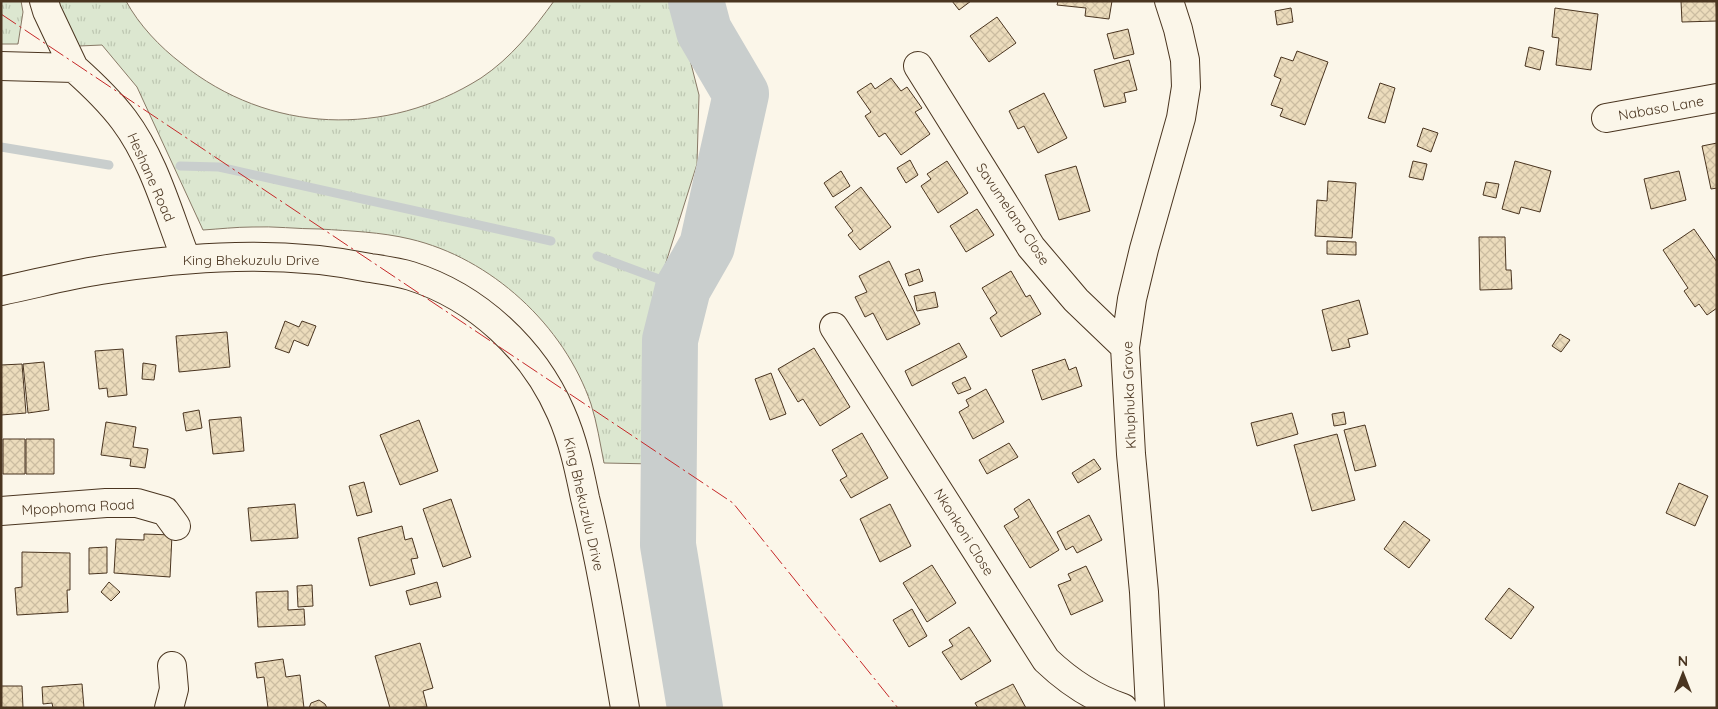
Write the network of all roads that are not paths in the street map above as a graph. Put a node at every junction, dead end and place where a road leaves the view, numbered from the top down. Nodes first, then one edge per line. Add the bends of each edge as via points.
1 (44, 1) edge
2 (1170, 1) edge
3 (1, 66) edge
4 (918, 66) dead end
5 (74, 68) junction
6 (1717, 98) edge
7 (1606, 118) dead end
8 (186, 259) junction
9 (1, 291) edge
10 (834, 328) dead end
11 (1125, 347) junction
12 (1, 511) edge
13 (176, 526) dead end
14 (172, 666) dead end
15 (169, 708) edge
16 (625, 708) edge
17 (1123, 708) edge
18 (1150, 708) edge

1 - 5 street
2 - 11 street, Khuphuka Grove via 1185,60 1186,87 1181,118 1132,299
3 - 5 street
4 - 11 street, Savumelana Close via 1031,246 1076,300
5 - 8 street, Heshane Road via 118,113 141,147
6 - 7 street, Nabaso Lane
8 - 9 street, King Bhekuzulu Drive via 100,270
8 - 16 street, King Bhekuzulu Drive via 323,260 411,276 452,293 505,331 542,376 561,413 574,450 592,525
10 - 17 street, Nkonkoni Close via 1046,660 1080,688
11 - 18 street, Khuphuka Grove
12 - 13 street, Mpophoma Road via 138,503 165,511
14 - 15 street via 174,689

